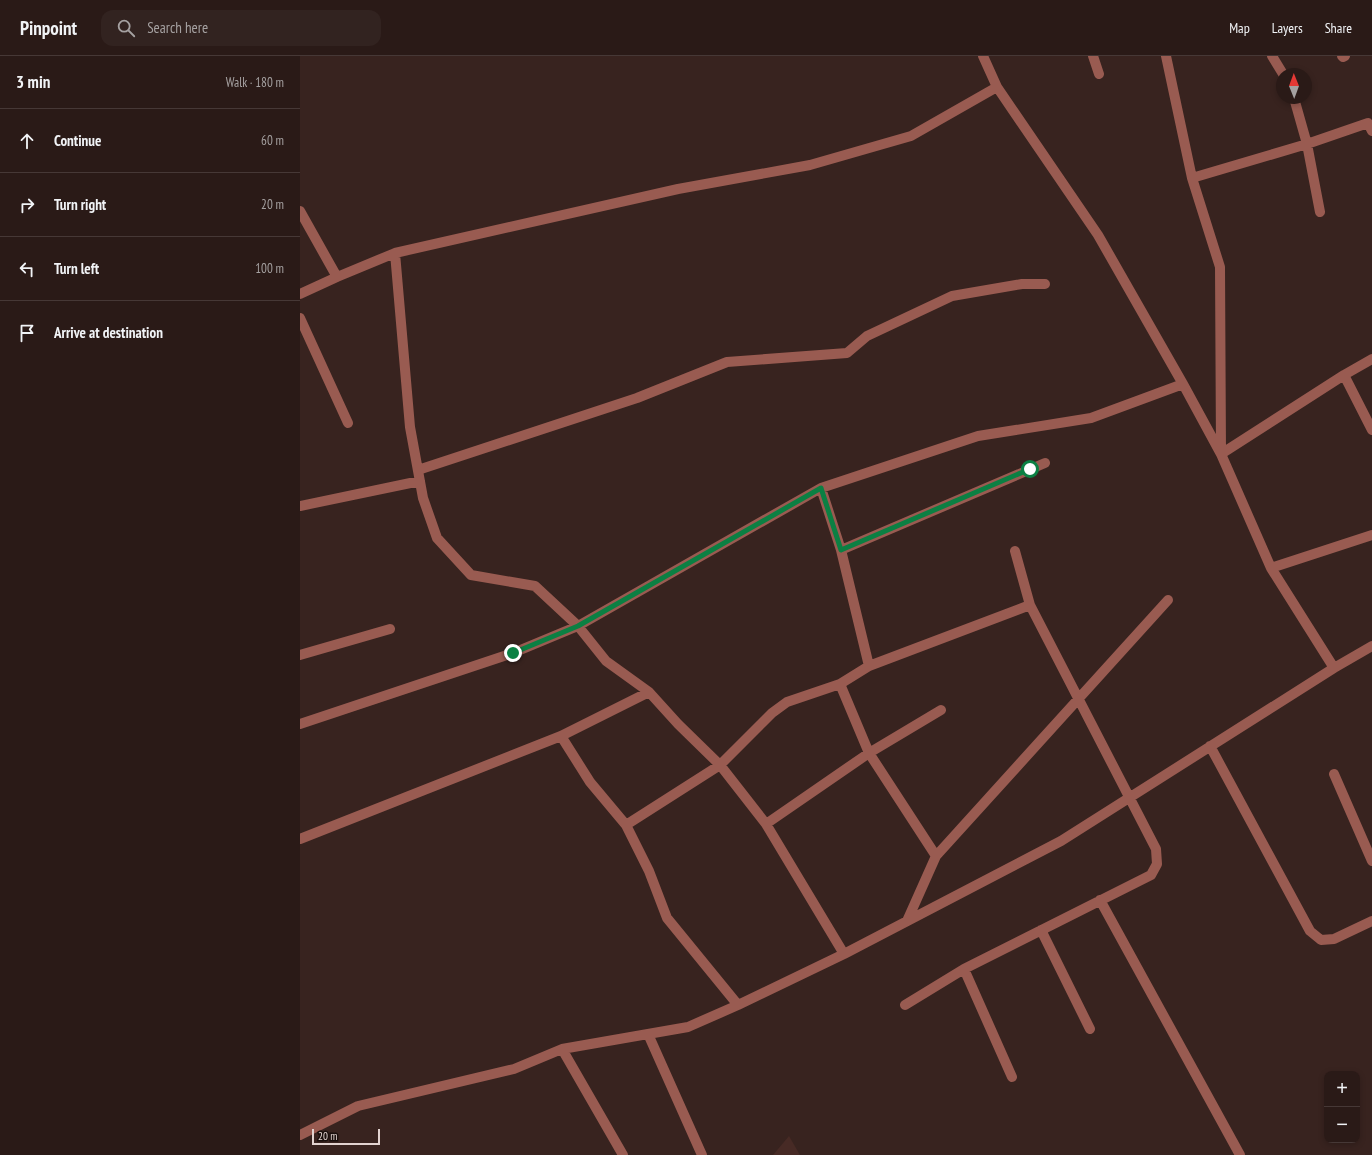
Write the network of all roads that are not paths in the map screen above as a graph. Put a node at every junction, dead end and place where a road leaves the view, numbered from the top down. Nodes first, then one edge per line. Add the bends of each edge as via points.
1 (983, 56) edge
2 (1093, 56) edge
3 (1166, 56) edge
4 (1272, 56) edge
5 (1342, 56) edge
6 (1345, 56) edge
7 (1279, 68) edge
8 (1099, 74) dead end
9 (997, 87) junction
10 (1296, 104) edge
11 (1372, 131) edge
12 (1307, 144) junction
13 (1192, 178) junction
14 (300, 211) edge
15 (1320, 212) dead end
16 (395, 253) junction
17 (337, 277) junction
18 (1045, 284) dead end
19 (300, 294) edge
20 (300, 318) edge
21 (1372, 359) edge
22 (1344, 375) junction
23 (1183, 384) junction
24 (348, 423) dead end
25 (1372, 430) edge
26 (1220, 454) junction
27 (1045, 463) dead end
28 (418, 470) junction
29 (420, 481) junction
30 (821, 488) junction
31 (300, 506) edge
32 (1372, 535) edge
33 (841, 550) junction
34 (1015, 550) dead end
35 (1271, 568) junction
36 (1168, 600) dead end
37 (1030, 605) junction
38 (578, 626) junction
39 (390, 629) dead end
40 (1372, 646) edge
41 (300, 655) edge
42 (869, 666) junction
43 (1334, 668) junction
44 (840, 684) junction
45 (649, 692) junction
46 (1079, 700) junction
47 (941, 710) dead end
48 (300, 724) edge
49 (561, 736) junction
50 (1210, 746) junction
51 (869, 753) junction
52 (720, 765) junction
53 (1334, 774) dead end
54 (1129, 798) junction
55 (766, 824) junction
56 (626, 825) junction
57 (300, 839) edge
58 (936, 856) junction
59 (1372, 862) edge
60 (1100, 900) junction
61 (907, 921) junction
62 (1372, 922) edge
63 (1041, 930) junction
64 (844, 954) junction
65 (964, 969) junction
66 (905, 1004) dead end
67 (738, 1005) junction
68 (1090, 1029) dead end
69 (648, 1034) junction
70 (562, 1049) junction
71 (1012, 1077) dead end
72 (300, 1135) edge
73 (623, 1155) edge
74 (702, 1155) edge
75 (1240, 1155) edge

1 - 9 street
2 - 8 street
3 - 13 street
4 - 7 street
5 - 6 street
9 - 16 street via 911,136 810,165 678,189
9 - 23 street via 1098,235
10 - 12 street
11 - 12 street via 1368,124
12 - 13 street
12 - 15 street
13 - 26 street via 1220,268
14 - 17 street
16 - 17 street
16 - 28 street via 410,427
17 - 19 street
18 - 28 street via 1022,284 952,296 867,336 847,353 727,362 637,398
20 - 24 street
21 - 22 street
22 - 25 street
22 - 26 street
23 - 26 street
23 - 30 street via 1090,418 978,436
26 - 35 street
27 - 33 street
28 - 29 street
29 - 31 street
29 - 38 street via 437,538 470,575 535,586
30 - 33 street
30 - 38 street
32 - 35 street
33 - 42 street
34 - 37 street
35 - 43 street
36 - 46 street
37 - 42 street
37 - 46 street
38 - 45 street via 606,662
38 - 48 street via 513,653
39 - 41 street
40 - 43 street
42 - 44 street
43 - 50 street
44 - 51 street
44 - 52 street via 787,702 772,713
45 - 49 street
45 - 52 street
46 - 54 street
46 - 58 street
47 - 51 street
49 - 56 street via 590,782
49 - 57 street
50 - 54 street
50 - 62 street via 1310,930 1321,940 1334,939
51 - 55 street
51 - 58 street
52 - 55 street
52 - 56 street
53 - 59 street
54 - 60 street via 1156,849 1157,864 1151,875
54 - 61 street via 1060,841
55 - 64 street
56 - 67 street via 649,871 667,918
58 - 61 street
60 - 63 street
60 - 75 street
61 - 64 street
63 - 65 street
63 - 68 street
64 - 67 street
65 - 66 street
65 - 71 street
67 - 69 street via 688,1027
69 - 70 street
69 - 74 street
70 - 72 street via 514,1068 358,1106
70 - 73 street

